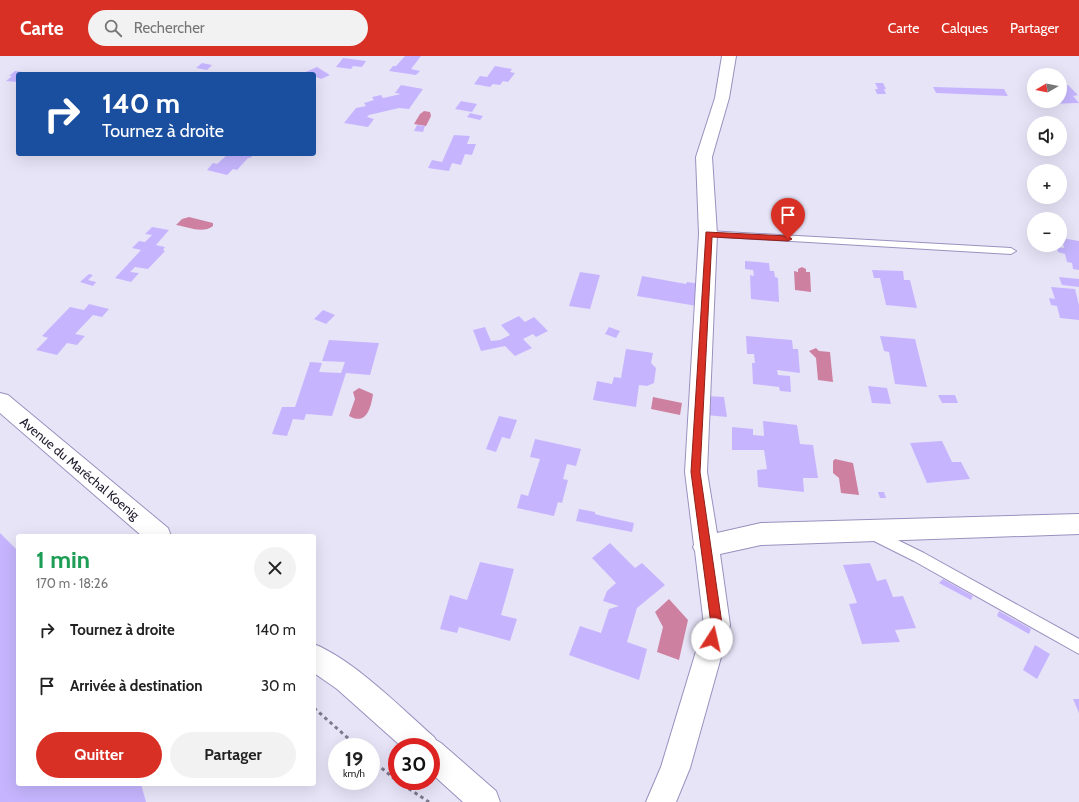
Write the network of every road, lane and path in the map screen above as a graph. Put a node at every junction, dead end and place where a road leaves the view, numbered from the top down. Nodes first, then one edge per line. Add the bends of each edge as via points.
1 (729, 56) edge
2 (708, 234) junction
3 (1011, 251) dead end
4 (0, 401) edge
5 (1079, 524) edge
6 (868, 531) junction
7 (158, 534) edge
8 (705, 547) junction
9 (1079, 648) edge
10 (316, 658) edge
11 (316, 710) edge
12 (348, 738) edge
13 (414, 738) edge
14 (440, 761) edge
15 (380, 766) edge
16 (388, 773) edge
17 (411, 790) edge
18 (429, 802) edge
19 (485, 802) edge
20 (661, 802) edge

1 - 2 street via 722,98 704,157
2 - 3 lane
2 - 8 street via 696,472
4 - 7 street, Avenue du Maréchal Koenig
5 - 6 street
6 - 8 street via 760,534
6 - 9 lane
8 - 20 street via 717,624 675,768
10 - 13 street via 347,679
11 - 12 path
14 - 19 street
15 - 16 path
17 - 18 path

